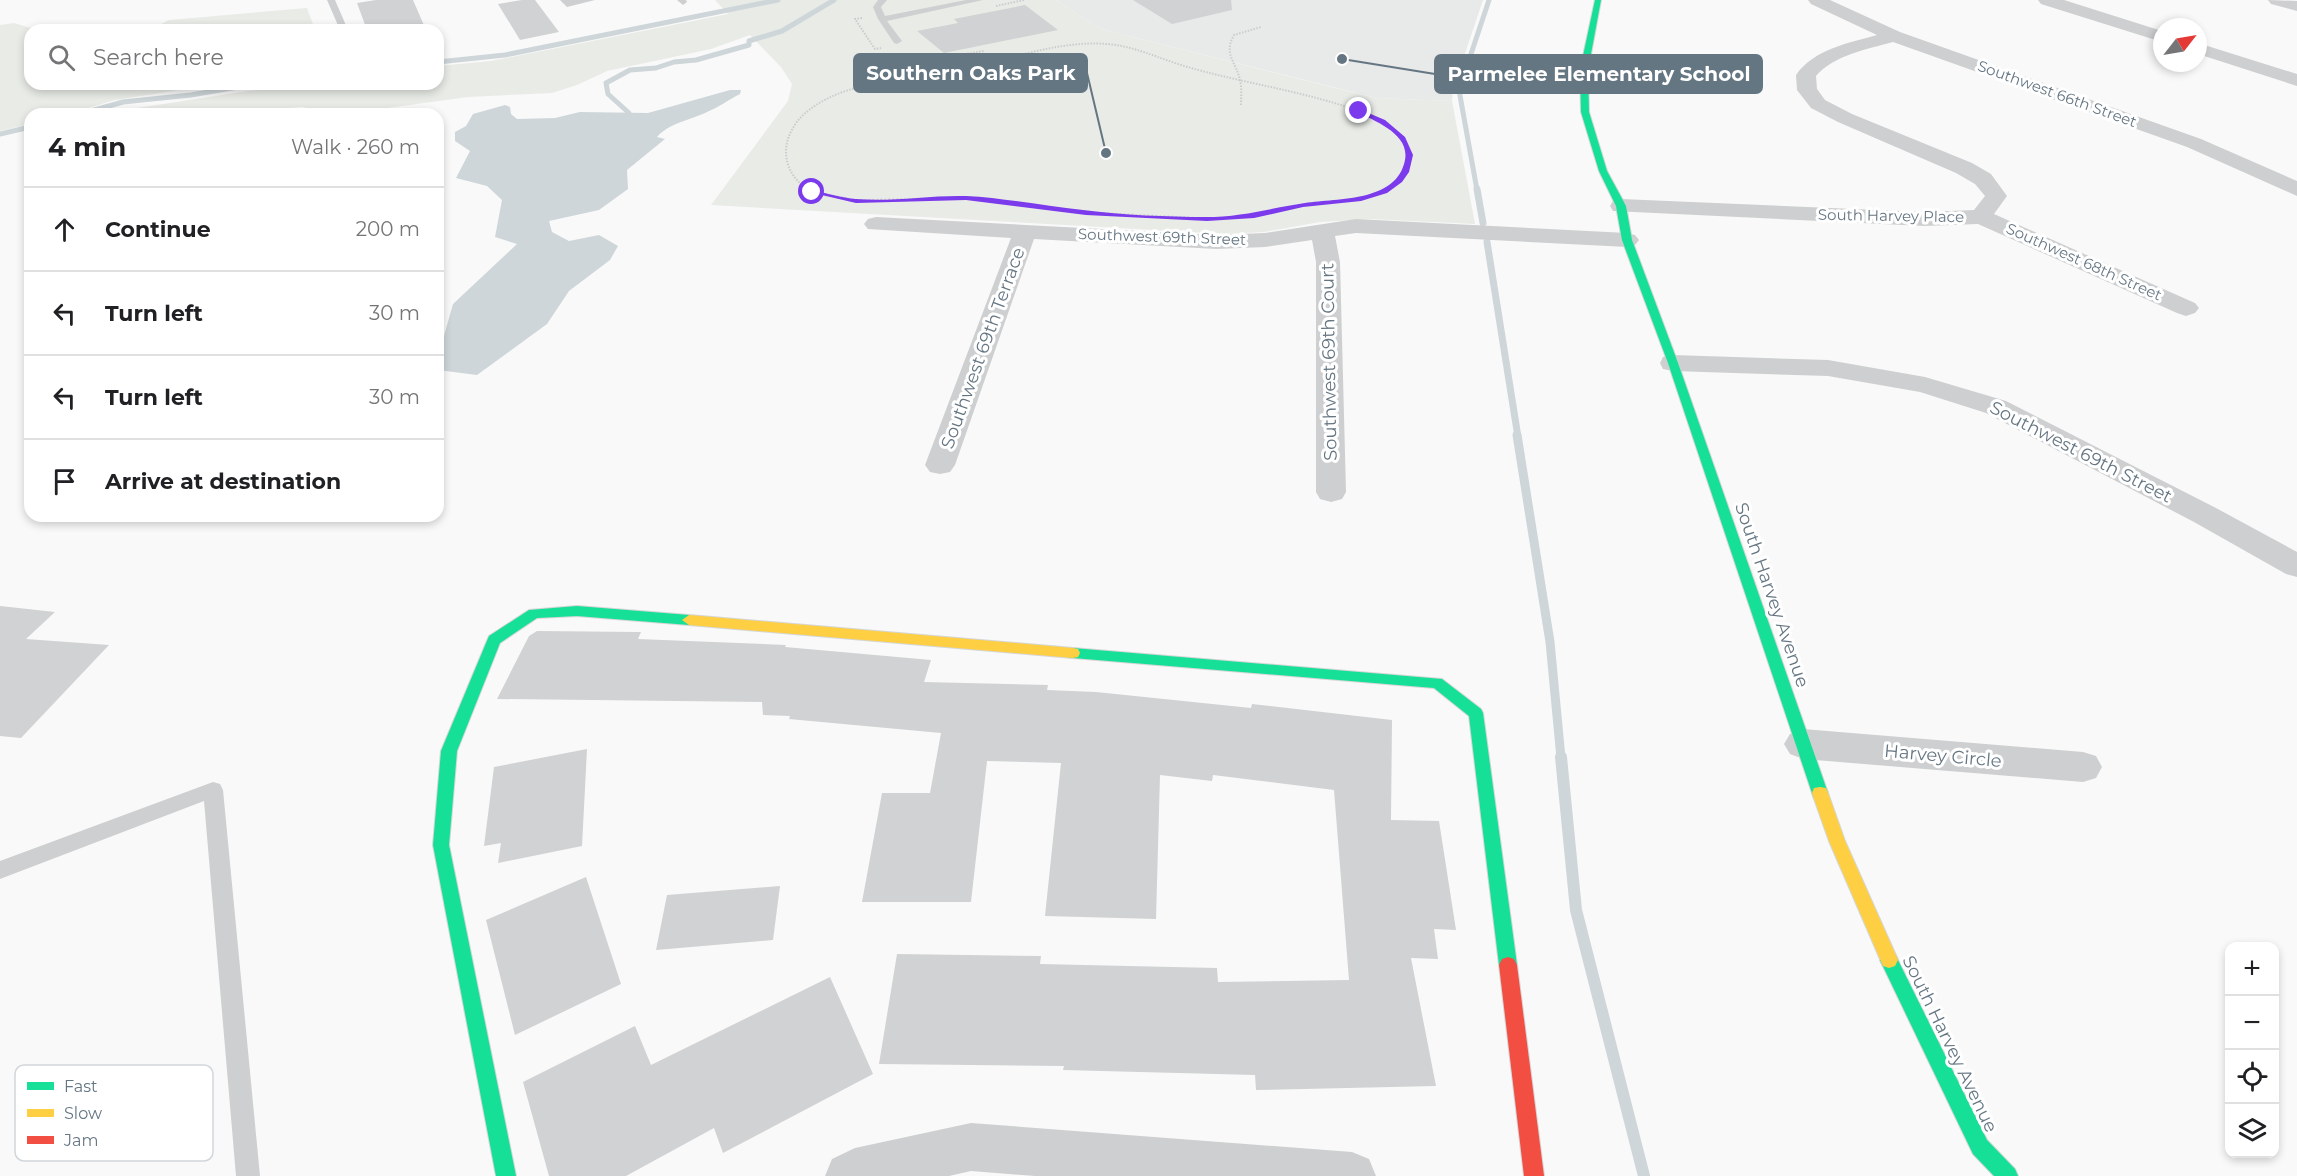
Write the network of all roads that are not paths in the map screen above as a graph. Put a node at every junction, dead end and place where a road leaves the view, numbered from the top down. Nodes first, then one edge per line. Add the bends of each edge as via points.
1 (331, 0) edge
2 (564, 0) edge
3 (591, 0) edge
4 (893, 0) edge
5 (980, 0) edge
6 (1599, 0) edge
7 (1817, 0) edge
8 (2047, 0) edge
9 (2277, 0) edge
10 (882, 1) edge
11 (2297, 6) edge
12 (882, 19) junction
13 (341, 24) edge
14 (2153, 34) edge
15 (1894, 36) junction
16 (897, 41) dead end
17 (2207, 51) edge
18 (2297, 80) edge
19 (2297, 189) edge
20 (1622, 206) junction
21 (1981, 217) junction
22 (876, 224) dead end
23 (1025, 231) junction
24 (1322, 232) junction
25 (1627, 240) junction
26 (2186, 308) dead end
27 (1673, 363) junction
28 (940, 465) dead end
29 (1331, 492) dead end
30 (2297, 567) edge
31 (1803, 744) junction
32 (2083, 768) dead end
33 (0, 870) edge
34 (248, 1176) edge
35 (506, 1176) edge
36 (849, 1176) edge
37 (1352, 1176) edge
38 (1534, 1176) edge
39 (2008, 1176) edge

1 - 13 lane
2 - 3 lane via 567,4
4 - 10 lane
5 - 12 lane
6 - 20 street, South Harvey Avenue via 1584,70 1585,112 1603,171
7 - 15 street, Southwest 66th Street
8 - 14 street
9 - 11 street
10 - 12 lane via 877,7
12 - 16 lane
15 - 19 street, Southwest 66th Street via 2194,143
15 - 21 street, South Harvey Place via 1812,66 1806,75 1807,90 1818,104 1845,118 1964,168 1983,180 1996,196
17 - 18 street
20 - 21 street, South Harvey Place via 1924,219
20 - 25 street, South Harvey Avenue
21 - 26 street, Southwest 68th Street
22 - 23 street, Southwest 69th Street
23 - 24 street, Southwest 69th Street via 1216,242
23 - 28 street, Southwest 69th Terrace
24 - 25 street, Southwest 69th Street via 1356,226
24 - 29 street, Southwest 69th Court via 1328,261
25 - 27 street, South Harvey Avenue
27 - 30 street, Southwest 69th Street via 1828,368 1925,385 1996,407
27 - 31 street, South Harvey Avenue
31 - 32 street, Harvey Circle
31 - 39 street, South Harvey Avenue via 1837,841 1901,987 1980,1147
33 - 34 lane via 213,790
35 - 38 street via 441,846 449,751 494,640 534,613 577,611 1437,683 1476,713
36 - 37 street via 971,1147

